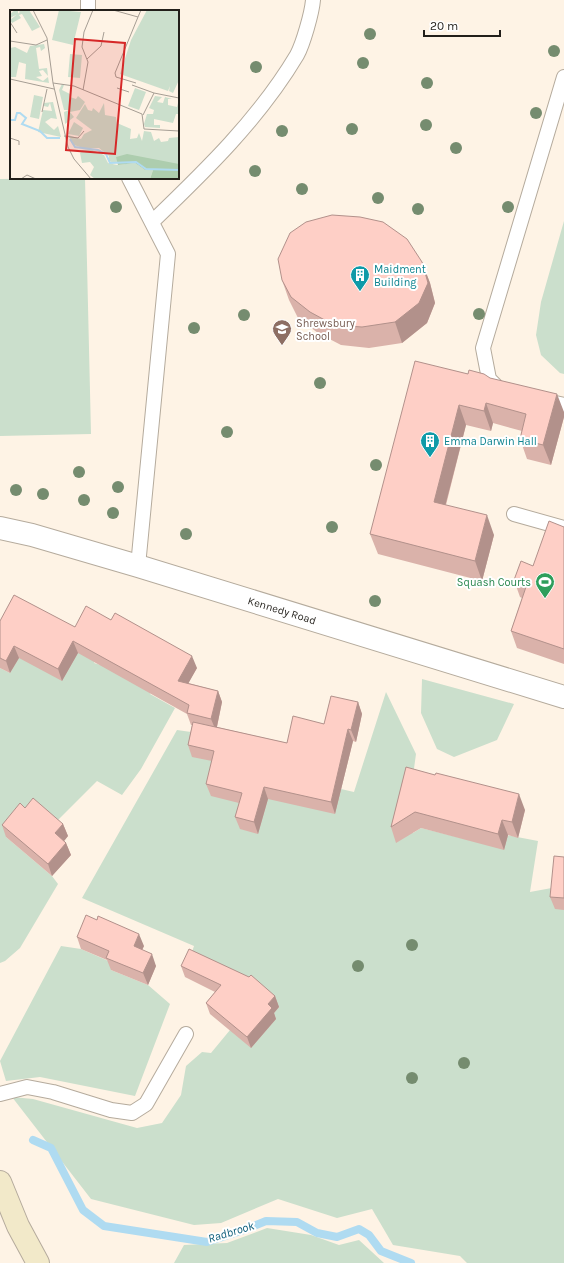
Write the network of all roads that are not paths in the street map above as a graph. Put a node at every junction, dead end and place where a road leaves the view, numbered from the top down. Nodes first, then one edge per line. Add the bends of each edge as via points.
1 (313, 0) edge
2 (564, 76) edge
3 (130, 179) edge
4 (152, 222) junction
5 (514, 394) edge
6 (528, 397) edge
7 (564, 405) edge
8 (514, 514) dead end
9 (0, 528) edge
10 (564, 528) edge
11 (138, 566) junction
12 (564, 697) edge
13 (186, 1034) dead end
14 (0, 1094) edge
15 (0, 1182) edge
16 (38, 1263) edge

1 - 4 lane via 312,11 297,54 257,113 195,181
2 - 5 lane via 483,348 489,379 499,390
3 - 4 lane
4 - 11 lane via 168,254
6 - 7 lane
8 - 10 lane
9 - 11 street, Kennedy Road
11 - 12 street, Kennedy Road
13 - 14 lane via 146,1104 132,1113 110,1110 53,1092 27,1087
15 - 16 main road via 18,1226

